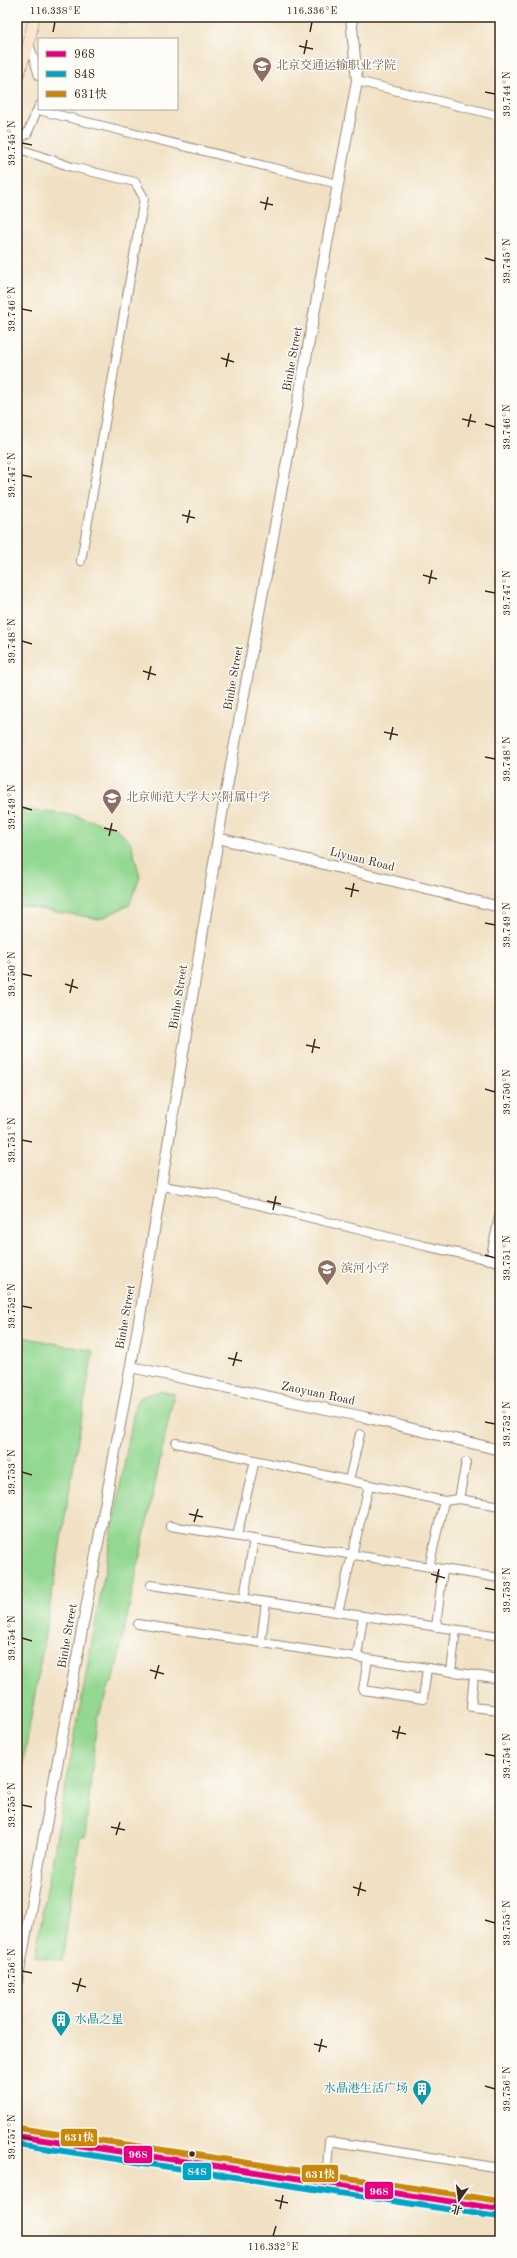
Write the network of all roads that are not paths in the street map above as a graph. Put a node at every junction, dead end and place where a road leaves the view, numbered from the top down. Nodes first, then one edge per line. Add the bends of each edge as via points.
1 (34, 17) edge
2 (351, 17) edge
3 (29, 43) junction
4 (38, 73) edge
5 (17, 77) edge
6 (357, 81) junction
7 (38, 109) edge
8 (42, 110) edge
9 (500, 116) edge
10 (17, 140) edge
11 (17, 148) edge
12 (338, 184) junction
13 (81, 561) dead end
14 (218, 838) junction
15 (500, 907) edge
16 (161, 1186) junction
17 (500, 1212) edge
18 (490, 1260) junction
19 (500, 1262) edge
20 (131, 1367) junction
21 (360, 1434) dead end
22 (176, 1443) dead end
23 (500, 1450) edge
24 (254, 1460) junction
25 (466, 1462) dead end
26 (349, 1480) junction
27 (369, 1486) junction
28 (459, 1499) junction
29 (444, 1501) junction
30 (500, 1506) edge
31 (170, 1526) dead end
32 (237, 1536) junction
33 (254, 1539) junction
34 (352, 1555) junction
35 (429, 1567) junction
36 (443, 1569) junction
37 (500, 1578) edge
38 (151, 1585) dead end
39 (244, 1598) junction
40 (266, 1602) junction
41 (338, 1612) junction
42 (364, 1616) junction
43 (138, 1624) dead end
44 (436, 1627) junction
45 (456, 1630) junction
46 (500, 1636) edge
47 (261, 1642) junction
48 (357, 1657) junction
49 (368, 1659) junction
50 (426, 1668) junction
51 (451, 1672) junction
52 (474, 1675) junction
53 (500, 1679) edge
54 (500, 1710) edge
55 (17, 1982) edge
56 (17, 2136) edge
57 (500, 2168) edge
58 (326, 2184) junction
59 (500, 2209) edge

1 - 3 main road
2 - 6 street, Binhe Street
3 - 4 street
3 - 5 main road
6 - 9 street
6 - 12 street, Binhe Street
7 - 10 street via 27,134
8 - 12 street
11 - 13 street via 72,167 135,182 144,198
12 - 14 street, Binhe Street
14 - 15 street, Liyuan Road
14 - 16 street, Binhe Street
16 - 18 street via 214,1194
16 - 20 street, Binhe Street
17 - 18 street
18 - 19 street
20 - 23 street, Zaoyuan Road
20 - 55 street, Binhe Street
21 - 26 street
22 - 24 street
24 - 26 street
24 - 32 street
25 - 28 street
26 - 27 street
27 - 29 street
27 - 34 street
28 - 29 street
28 - 30 street
29 - 35 street
31 - 32 street
32 - 33 street
33 - 34 street
33 - 39 street
34 - 35 street
34 - 41 street
35 - 36 street
36 - 37 street
36 - 44 street
38 - 39 street
39 - 40 street
40 - 41 street
40 - 47 street
41 - 42 street
42 - 44 street
42 - 48 street
43 - 47 street
44 - 45 street
45 - 46 street
45 - 51 street
47 - 48 street
48 - 49 street
49 - 50 street
49 - 50 street via 363,1690 423,1699
50 - 51 street
51 - 52 street
52 - 53 street
52 - 54 street via 471,1706
56 - 58 street
57 - 58 street via 329,2141
58 - 59 street

